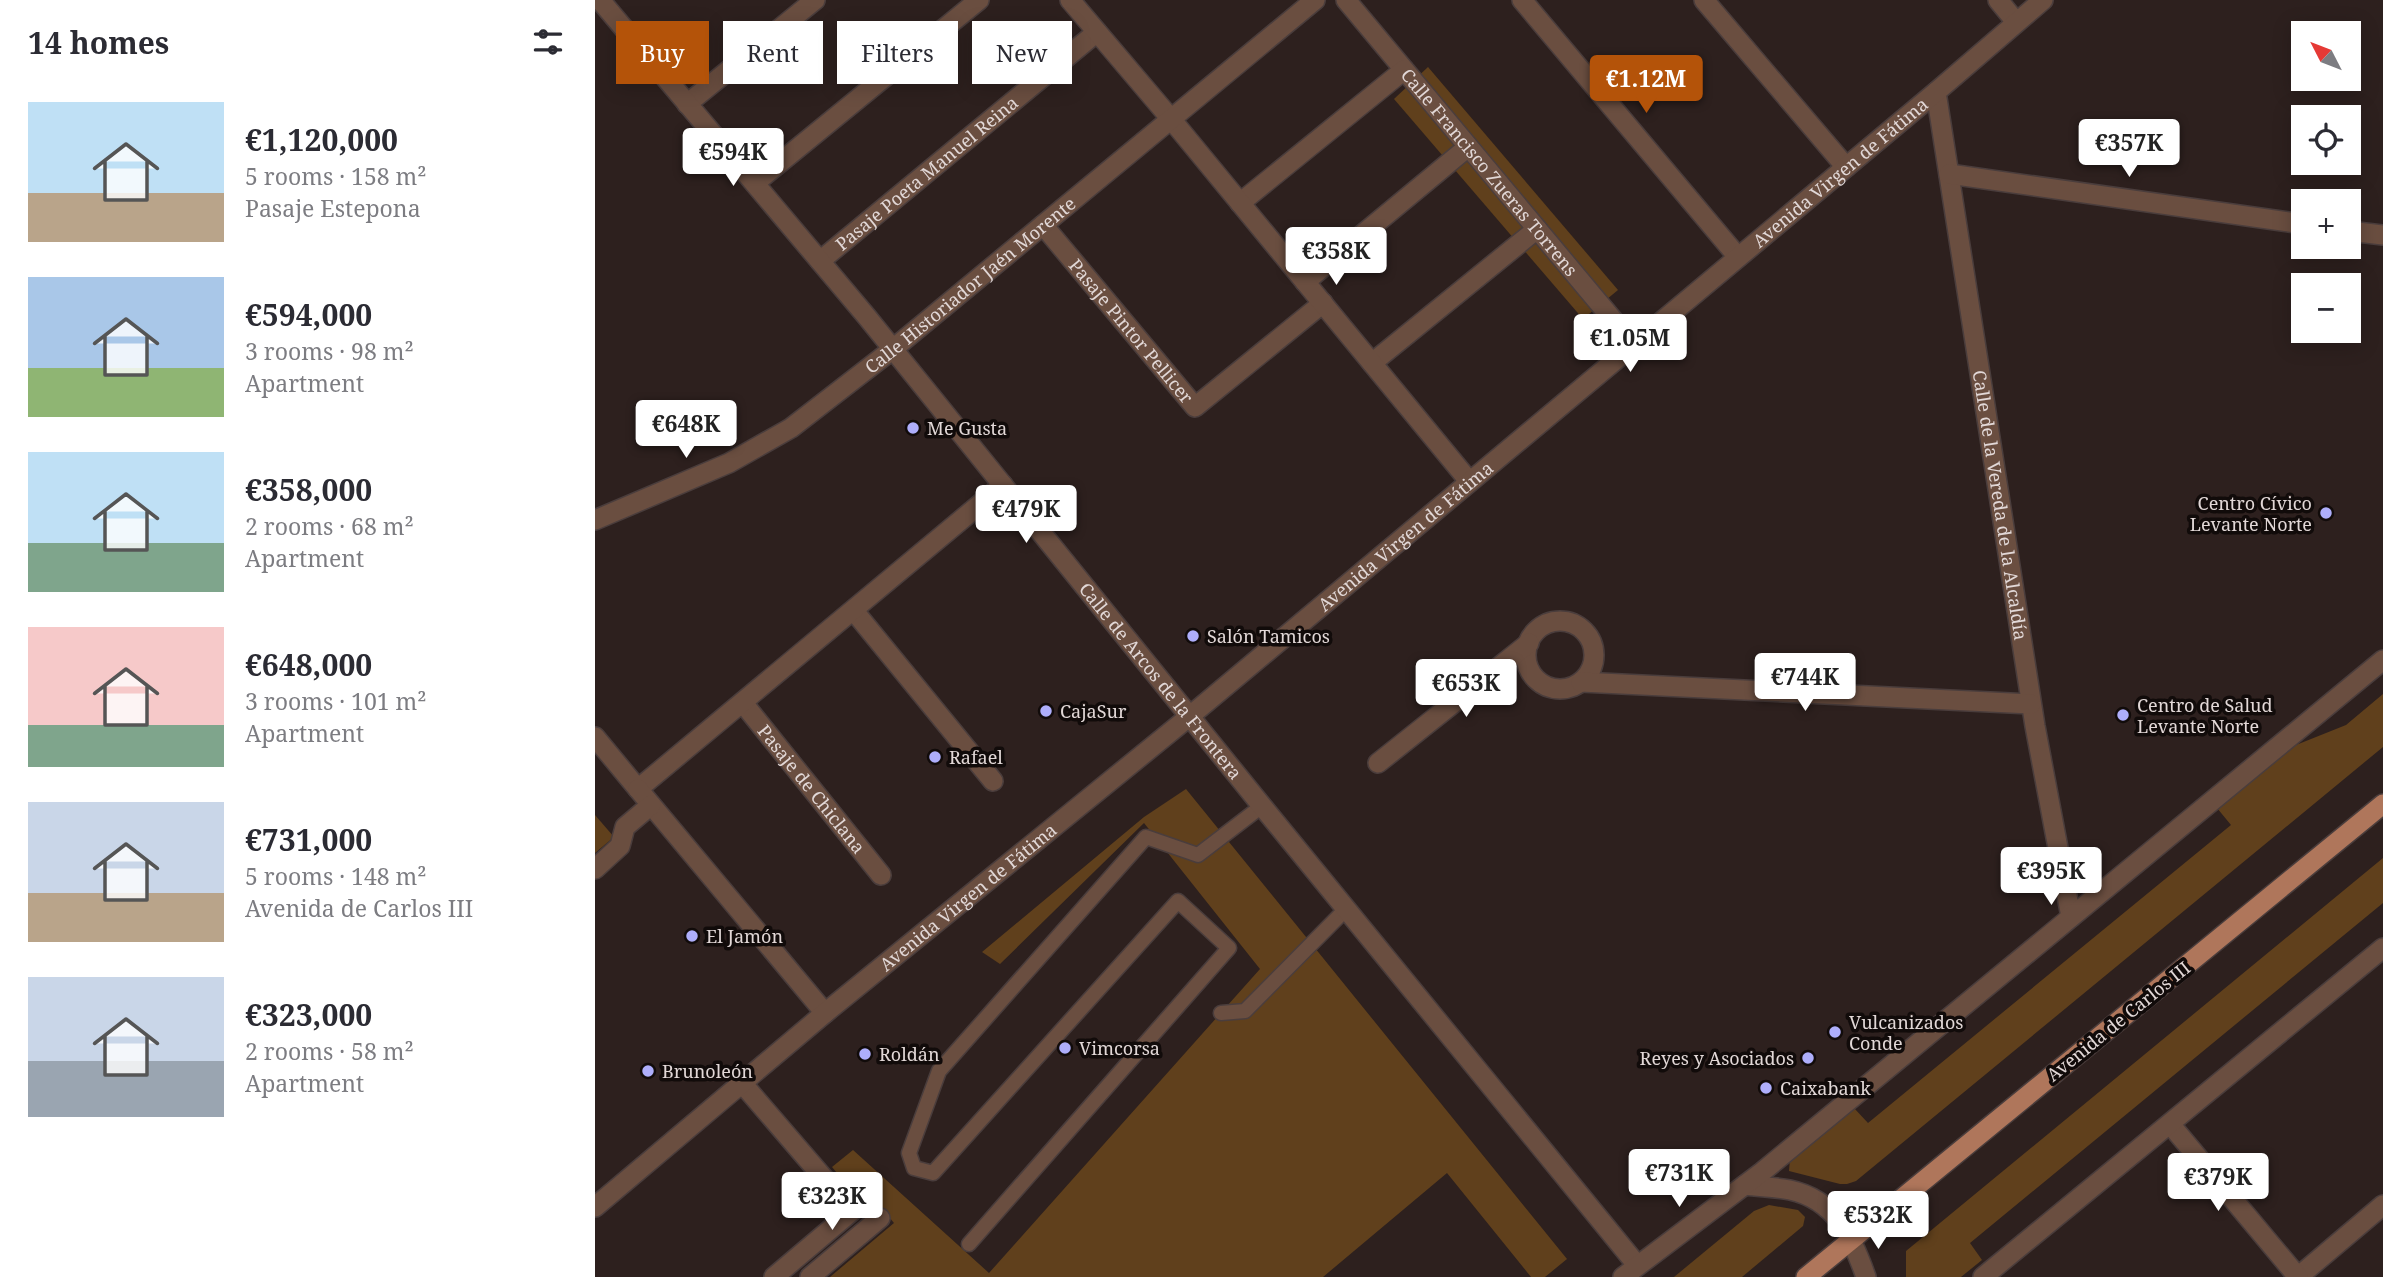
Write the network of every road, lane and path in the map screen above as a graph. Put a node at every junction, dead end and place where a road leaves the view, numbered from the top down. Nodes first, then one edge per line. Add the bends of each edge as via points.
1 (815, 0) edge
2 (979, 0) edge
3 (1070, 0) edge
4 (1315, 0) edge
5 (1346, 0) edge
6 (1522, 0) edge
7 (1704, 0) edge
8 (1998, 0) edge
9 (2043, 0) edge
10 (601, 2) edge
11 (2016, 22) junction
12 (1097, 32) junction
13 (1404, 70) junction
14 (1936, 92) junction
15 (687, 104) junction
16 (1171, 119) junction
17 (1468, 147) junction
18 (1846, 167) junction
19 (1949, 174) junction
20 (755, 183) junction
21 (1240, 202) junction
22 (2291, 222) edge
23 (1043, 225) junction
24 (1537, 229) junction
25 (2361, 233) edge
26 (2383, 236) edge
27 (1738, 257) junction
28 (820, 261) junction
29 (1305, 282) junction
30 (1323, 303) junction
31 (1634, 345) junction
32 (893, 349) junction
33 (1372, 363) junction
34 (1469, 481) junction
35 (1003, 485) junction
36 (595, 520) edge
37 (854, 611) junction
38 (1529, 643) junction
39 (2383, 660) edge
40 (1581, 682) junction
41 (743, 703) junction
42 (2031, 704) junction
43 (1190, 716) junction
44 (595, 737) edge
45 (1378, 764) dead end
46 (993, 781) dead end
47 (645, 797) junction
48 (2383, 804) edge
49 (1262, 806) junction
50 (595, 869) edge
51 (881, 875) dead end
52 (1346, 909) junction
53 (2071, 917) junction
54 (2383, 948) edge
55 (825, 1013) junction
56 (1221, 1013) dead end
57 (741, 1083) junction
58 (2170, 1124) junction
59 (1745, 1185) junction
60 (2383, 1205) edge
61 (595, 1207) edge
62 (880, 1218) dead end
63 (1852, 1239) junction
64 (969, 1244) dead end
65 (1630, 1271) edge
66 (774, 1277) edge
67 (810, 1277) edge
68 (1806, 1277) edge
69 (1866, 1277) edge
70 (1983, 1277) edge
71 (2298, 1277) edge

1 - 15 street
2 - 20 street
3 - 12 street
4 - 16 street, Calle Historiador Jaén Morente
5 - 13 street, Calle Francisco Zueras Torrens
6 - 27 street
7 - 18 street
8 - 11 street
9 - 11 street, Avenida Virgen de Fátima
10 - 15 street, Calle de Arcos de la Frontera
11 - 14 street, Avenida Virgen de Fátima
12 - 16 street
12 - 28 street, Pasaje Poeta Manuel Reina
13 - 17 street, Calle Francisco Zueras Torrens
13 - 21 street
14 - 18 street, Avenida Virgen de Fátima
14 - 19 street, Calle de la Vereda de la Alcaldía
15 - 20 street, Calle de Arcos de la Frontera
16 - 21 street
16 - 23 street, Calle Historiador Jaén Morente
17 - 24 street, Calle Francisco Zueras Torrens
17 - 29 street
18 - 27 street, Avenida Virgen de Fátima
19 - 22 street
19 - 42 street, Calle de la Vereda de la Alcaldía
20 - 28 street, Calle de Arcos de la Frontera
21 - 29 street
23 - 30 street, Pasaje Pintor Pellicer via 1195,407
23 - 32 street, Calle Historiador Jaén Morente
24 - 31 street, Calle Francisco Zueras Torrens
24 - 33 street
25 - 26 street
27 - 31 street, Avenida Virgen de Fátima
28 - 32 street, Calle de Arcos de la Frontera
29 - 30 street
30 - 33 street
31 - 34 street, Avenida Virgen de Fátima
32 - 35 street, Calle de Arcos de la Frontera
32 - 36 street, Calle Historiador Jaén Morente via 774,438 729,463
33 - 34 street
34 - 43 street, Avenida Virgen de Fátima
35 - 37 street
35 - 43 street, Calle de Arcos de la Frontera
37 - 41 street
37 - 46 street
38 - 40 street via 1528,665 1541,683 1563,690
38 - 40 street via 1543,626 1554,622 1584,631 1594,661
38 - 45 street
39 - 53 street
40 - 42 street
41 - 47 street
41 - 51 street, Pasaje de Chiclana
42 - 53 street, Calle de la Vereda de la Alcaldía
43 - 49 street, Calle de Arcos de la Frontera
43 - 55 street, Avenida Virgen de Fátima
44 - 47 street
47 - 50 street via 625,827 620,846
47 - 55 street
48 - 63 main road, Avenida de Carlos III
49 - 52 street, Calle de Arcos de la Frontera
49 - 64 lane via 1198,855 1146,837 939,1071 909,1153 914,1168 933,1173 1178,901 1229,948
52 - 56 lane via 1245,1012
52 - 65 street, Calle de Arcos de la Frontera
53 - 59 street
54 - 58 street
55 - 57 street, Avenida Virgen de Fátima
57 - 61 street, Avenida Virgen de Fátima
57 - 66 street via 852,1211
58 - 70 street
58 - 71 street
59 - 63 street via 1791,1191 1823,1203
59 - 65 street
60 - 71 street
62 - 67 street
63 - 68 main road, Avenida de Carlos III
63 - 69 street

